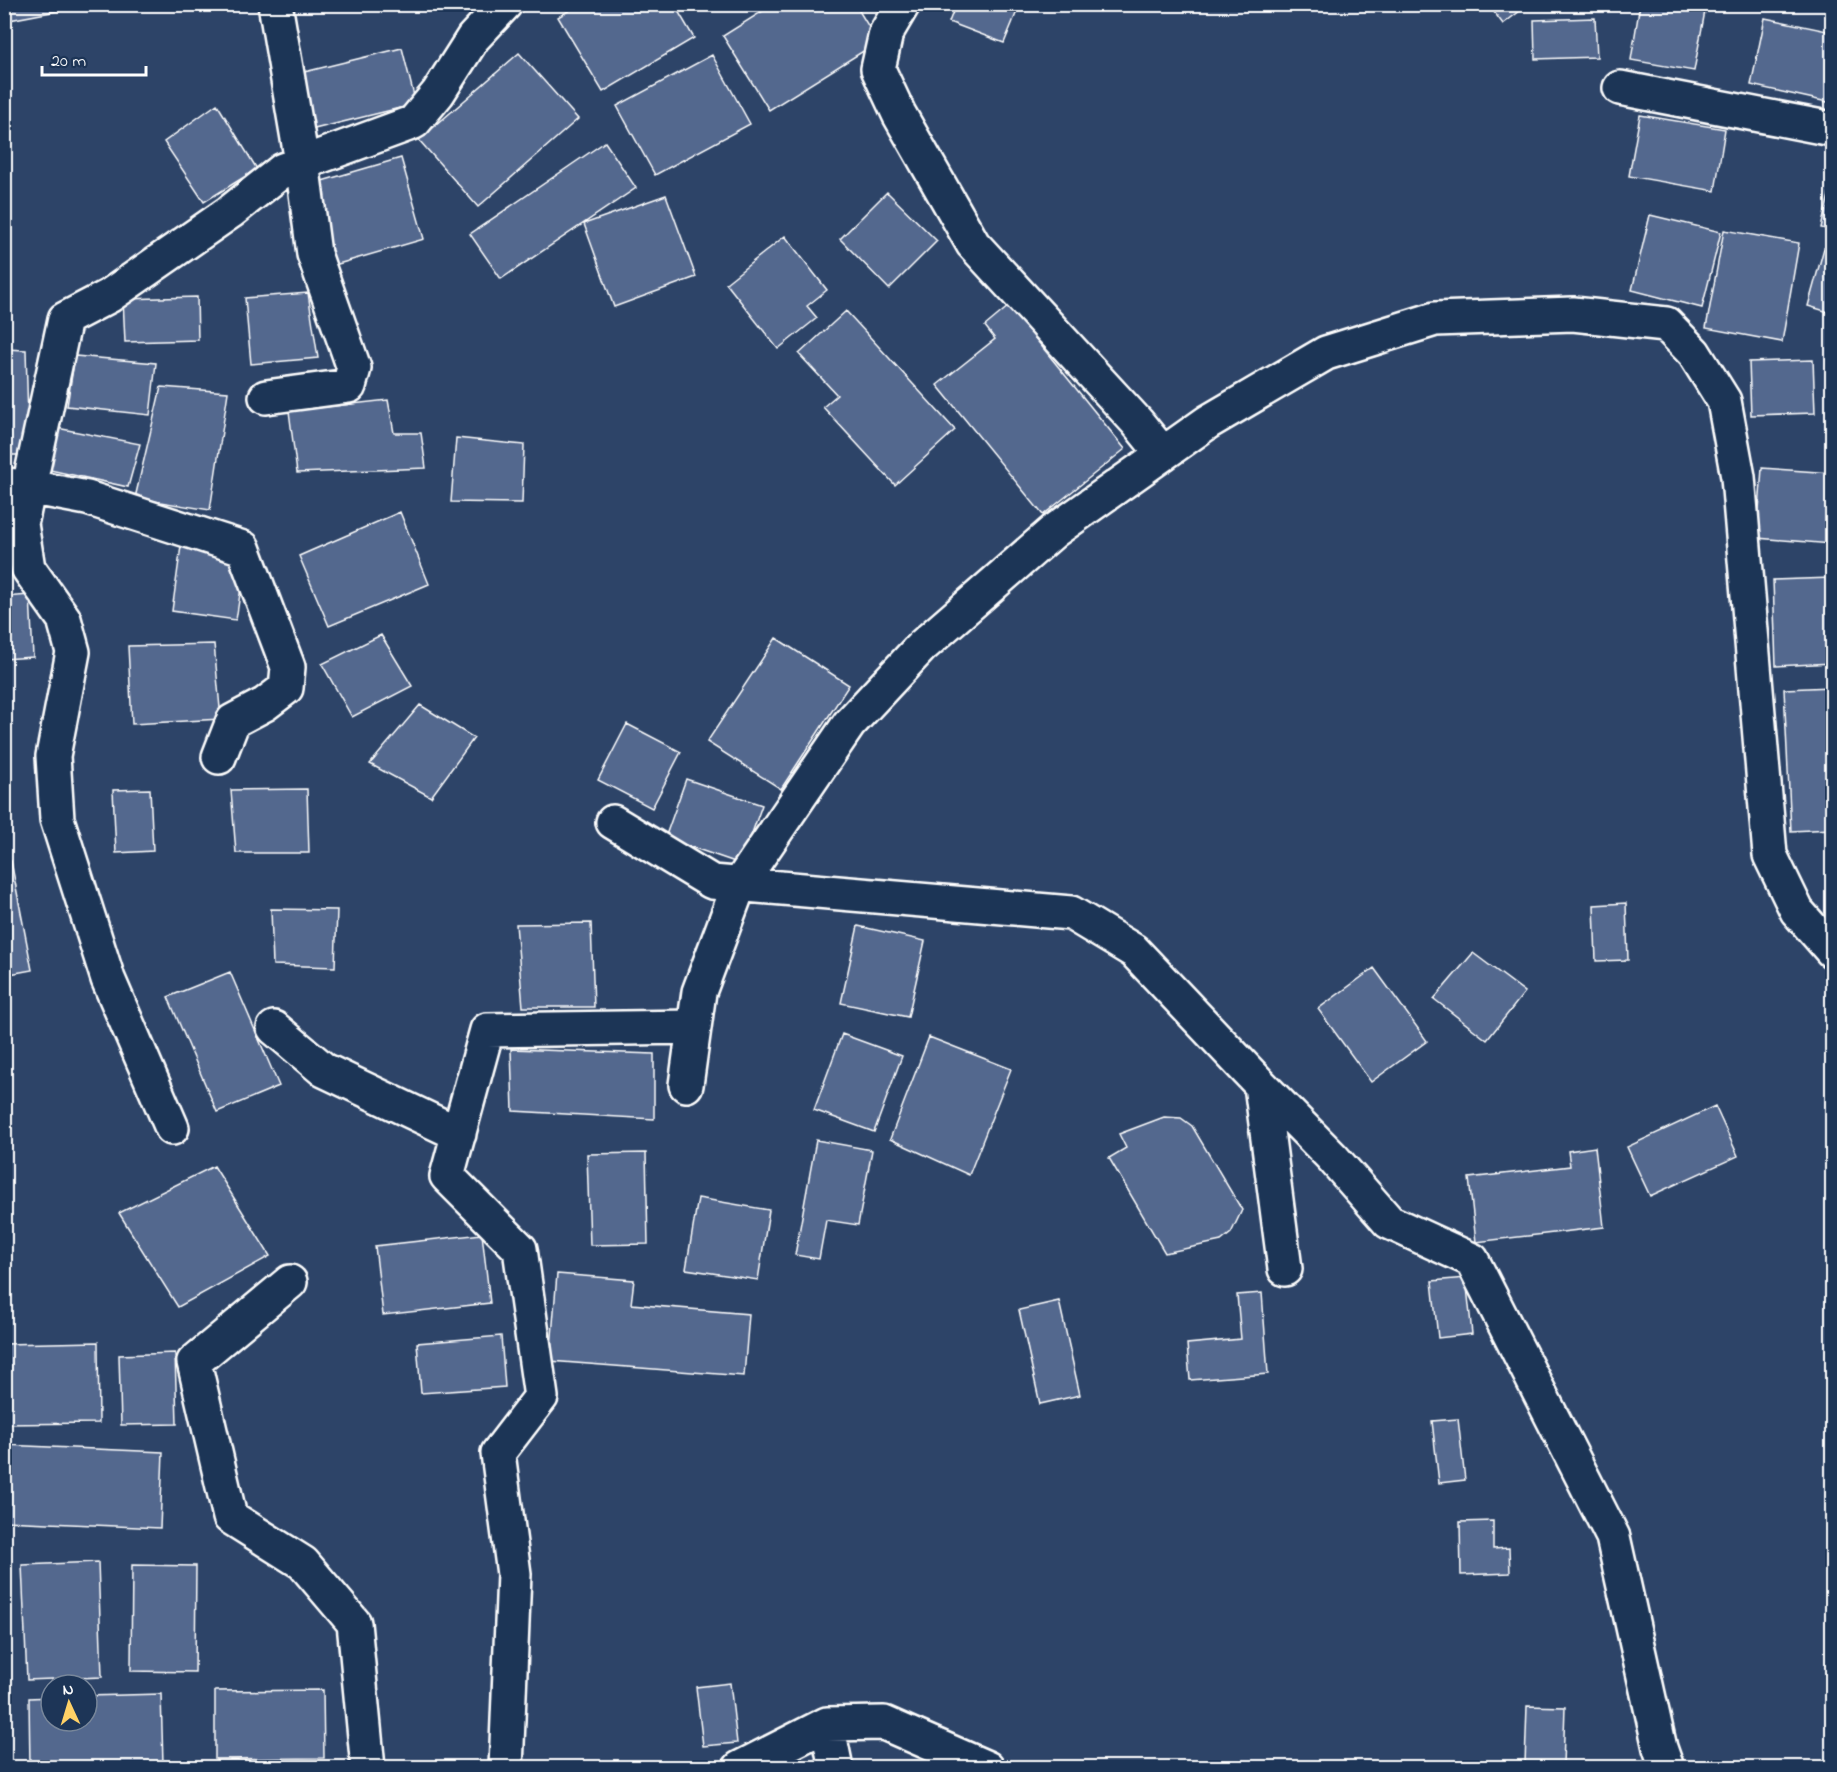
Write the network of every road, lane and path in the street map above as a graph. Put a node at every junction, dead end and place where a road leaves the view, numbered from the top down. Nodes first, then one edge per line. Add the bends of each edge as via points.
1 (275, 4) edge
2 (505, 4) edge
3 (903, 4) edge
4 (1620, 88) dead end
5 (1833, 129) edge
6 (302, 162) junction
7 (266, 397) dead end
8 (1163, 454) junction
9 (17, 486) edge
10 (219, 756) dead end
11 (613, 822) dead end
12 (739, 885) junction
13 (1833, 951) edge
14 (694, 1027) junction
15 (274, 1028) dead end
16 (686, 1085) dead end
17 (1261, 1085) junction
18 (172, 1128) dead end
19 (459, 1134) junction
20 (1285, 1269) dead end
21 (290, 1282) dead end
22 (827, 1724) junction
23 (368, 1767) edge
24 (506, 1767) edge
25 (740, 1767) edge
26 (836, 1767) edge
27 (987, 1767) edge
28 (1667, 1767) edge

1 - 6 street
2 - 6 street via 473,38 414,122
3 - 8 street via 886,33 878,69 899,114 973,244
4 - 5 street
6 - 7 street via 314,254 354,368 349,386
6 - 9 street via 283,170 109,296 65,319
8 - 12 street via 1054,531 921,647 849,724
8 - 13 street via 1208,422 1326,353 1435,320 1573,314 1666,324 1694,353 1724,401 1738,477 1770,855 1797,911
9 - 10 street via 87,498 243,548 288,667 286,688 233,721
9 - 18 street via 28,568 64,619 73,652 53,756 57,819 108,978
11 - 12 street via 712,882
12 - 14 street via 699,992
12 - 17 street via 1071,914 1134,951
14 - 16 street
14 - 19 street via 487,1030
15 - 19 street via 324,1070
17 - 20 street
17 - 28 street via 1389,1222 1472,1260 1613,1537
19 - 24 street via 447,1176 520,1249 541,1397 498,1453 514,1574
21 - 23 street via 194,1362 230,1517 303,1563 354,1623
22 - 25 street
22 - 26 street
22 - 27 street via 884,1723

